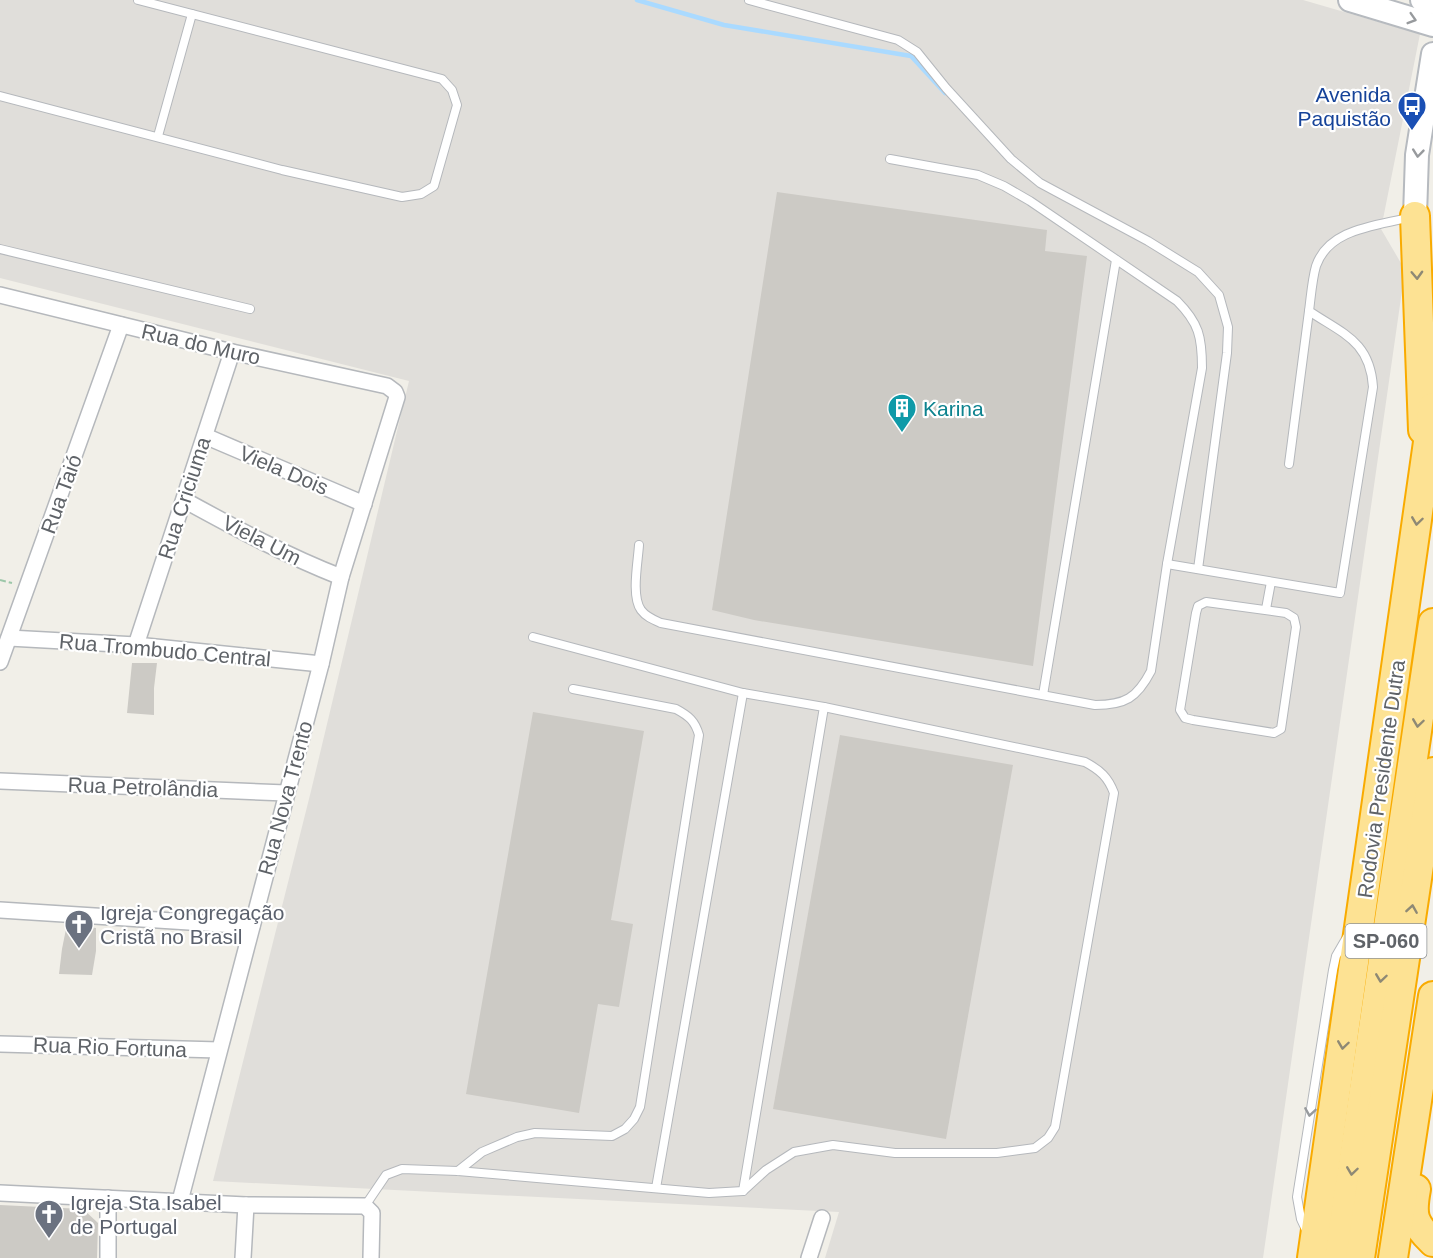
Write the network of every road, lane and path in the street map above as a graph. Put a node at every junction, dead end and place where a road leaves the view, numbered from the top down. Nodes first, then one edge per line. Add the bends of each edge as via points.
1 (138, 0) edge
2 (749, 0) edge
3 (1350, 0) edge
4 (1422, 0) edge
5 (1433, 3) edge
6 (192, 14) junction
7 (1433, 25) edge
8 (1433, 54) edge
9 (0, 96) edge
10 (158, 136) junction
11 (890, 159) dead end
12 (1415, 216) junction
13 (0, 249) edge
14 (1116, 260) junction
15 (0, 295) edge
16 (250, 309) dead end
17 (1309, 311) junction
18 (121, 325) junction
19 (232, 352) junction
20 (397, 398) joint
21 (1433, 407) edge
22 (205, 436) junction
23 (1425, 463) junction
24 (1289, 464) dead end
25 (184, 500) junction
26 (364, 504) junction
27 (639, 545) dead end
28 (1167, 564) junction
29 (1198, 569) junction
30 (341, 577) junction
31 (1271, 582) junction
32 (1266, 609) junction
33 (1433, 623) edge
34 (533, 637) dead end
35 (9, 638) junction
36 (136, 645) junction
37 (0, 662) edge
38 (321, 664) junction
39 (573, 688) dead end
40 (743, 693) junction
41 (1043, 695) junction
42 (824, 707) junction
43 (1433, 772) edge
44 (0, 781) edge
45 (286, 793) junction
46 (0, 910) edge
47 (252, 926) junction
48 (1433, 996) edge
49 (0, 1044) edge
50 (219, 1050) junction
51 (1425, 1053) junction
52 (458, 1171) junction
53 (656, 1188) junction
54 (743, 1191) junction
55 (0, 1193) edge
56 (108, 1198) junction
57 (180, 1201) junction
58 (246, 1205) junction
59 (365, 1206) junction
60 (822, 1218) dead end
61 (1433, 1242) edge
62 (1313, 1252) edge
63 (108, 1258) edge
64 (243, 1258) edge
65 (371, 1258) edge
66 (809, 1258) edge
67 (1339, 1258) edge
68 (1359, 1258) edge
69 (1393, 1258) edge

1 - 6 lane
2 - 29 lane via 898,40 917,52 1011,159 1040,183 1198,272 1219,296 1227,327 1227,353
3 -> 7 main road
4 - 5 main road
6 - 10 lane
6 - 10 lane via 442,79 452,90 457,105 434,186 421,194 402,196 282,170
8 -> 12 main road via 1417,155
9 - 10 lane
11 - 14 lane via 978,175 1004,186
12 - 17 lane via 1336,238 1317,264
12 -> 23 highway
13 - 16 lane
14 - 28 lane via 1177,301 1197,326 1202,342 1202,368
14 - 41 lane
15 - 18 street, Rua do Muro
17 - 24 lane
17 - 31 lane via 1359,346 1372,370 1373,387 1340,593
18 - 19 street, Rua do Muro
18 - 35 street, Rua Taió
19 - 20 street, Rua do Muro via 387,386
19 - 22 street, Rua Criciuma
20 - 26 street, Rua Nova Trento
21 - 23 highway, Rodovia Presidente Dutra / SP-060
22 - 25 street, Rua Criciuma
22 - 26 street, Viela Dois
23 -> 62 highway, Rodovia Presidente Dutra / SP-060
25 - 30 street, Viela Um
25 - 36 street, Rua Criciuma
26 - 30 street, Rua Nova Trento
27 - 41 lane via 636,598 641,610 661,623
28 - 29 lane
28 - 41 lane via 1151,671 1143,686 1131,698 1115,705
29 - 31 lane
30 - 38 street, Rua Nova Trento
31 - 32 lane
32 - 32 lane via 1286,613 1294,618 1296,627 1281,729 1274,733 1185,718 1180,710 1198,606 1206,602
33 -> 67 highway, Rodovia Presidente Dutra / SP-060
34 - 40 lane
35 - 36 street, Rua Trombudo Central
35 - 37 street, Rua Taió
36 - 38 street, Rua Trombudo Central
38 - 45 street, Rua Nova Trento
39 - 52 lane via 676,709 695,723 699,735 640,1107 625,1129 612,1136 535,1133 517,1137 482,1152
40 - 42 lane
40 - 53 lane
42 - 54 lane
42 - 54 lane via 1085,762 1109,780 1113,793 1055,1127 1048,1138 1035,1148 997,1153 895,1153 833,1145 794,1152
68 -> 43 highway, SP-060
44 - 45 street, Rua Petrolândia
45 - 47 street, Rua Nova Trento
46 - 47 street
47 - 50 street, Rua Nova Trento
48 - 51 highway
49 - 50 street, Rua Rio Fortuna
50 - 57 street, Rua Nova Trento
51 - 61 highway via 1430,1101 1412,1211 1419,1228
51 - 69 highway
52 - 53 lane
52 - 59 lane via 394,1171 386,1175
53 - 54 lane via 710,1193
55 - 56 street
56 - 57 street
56 - 63 street
57 - 58 street
58 - 59 street
58 - 64 street
59 - 65 street via 372,1213
60 - 66 street

